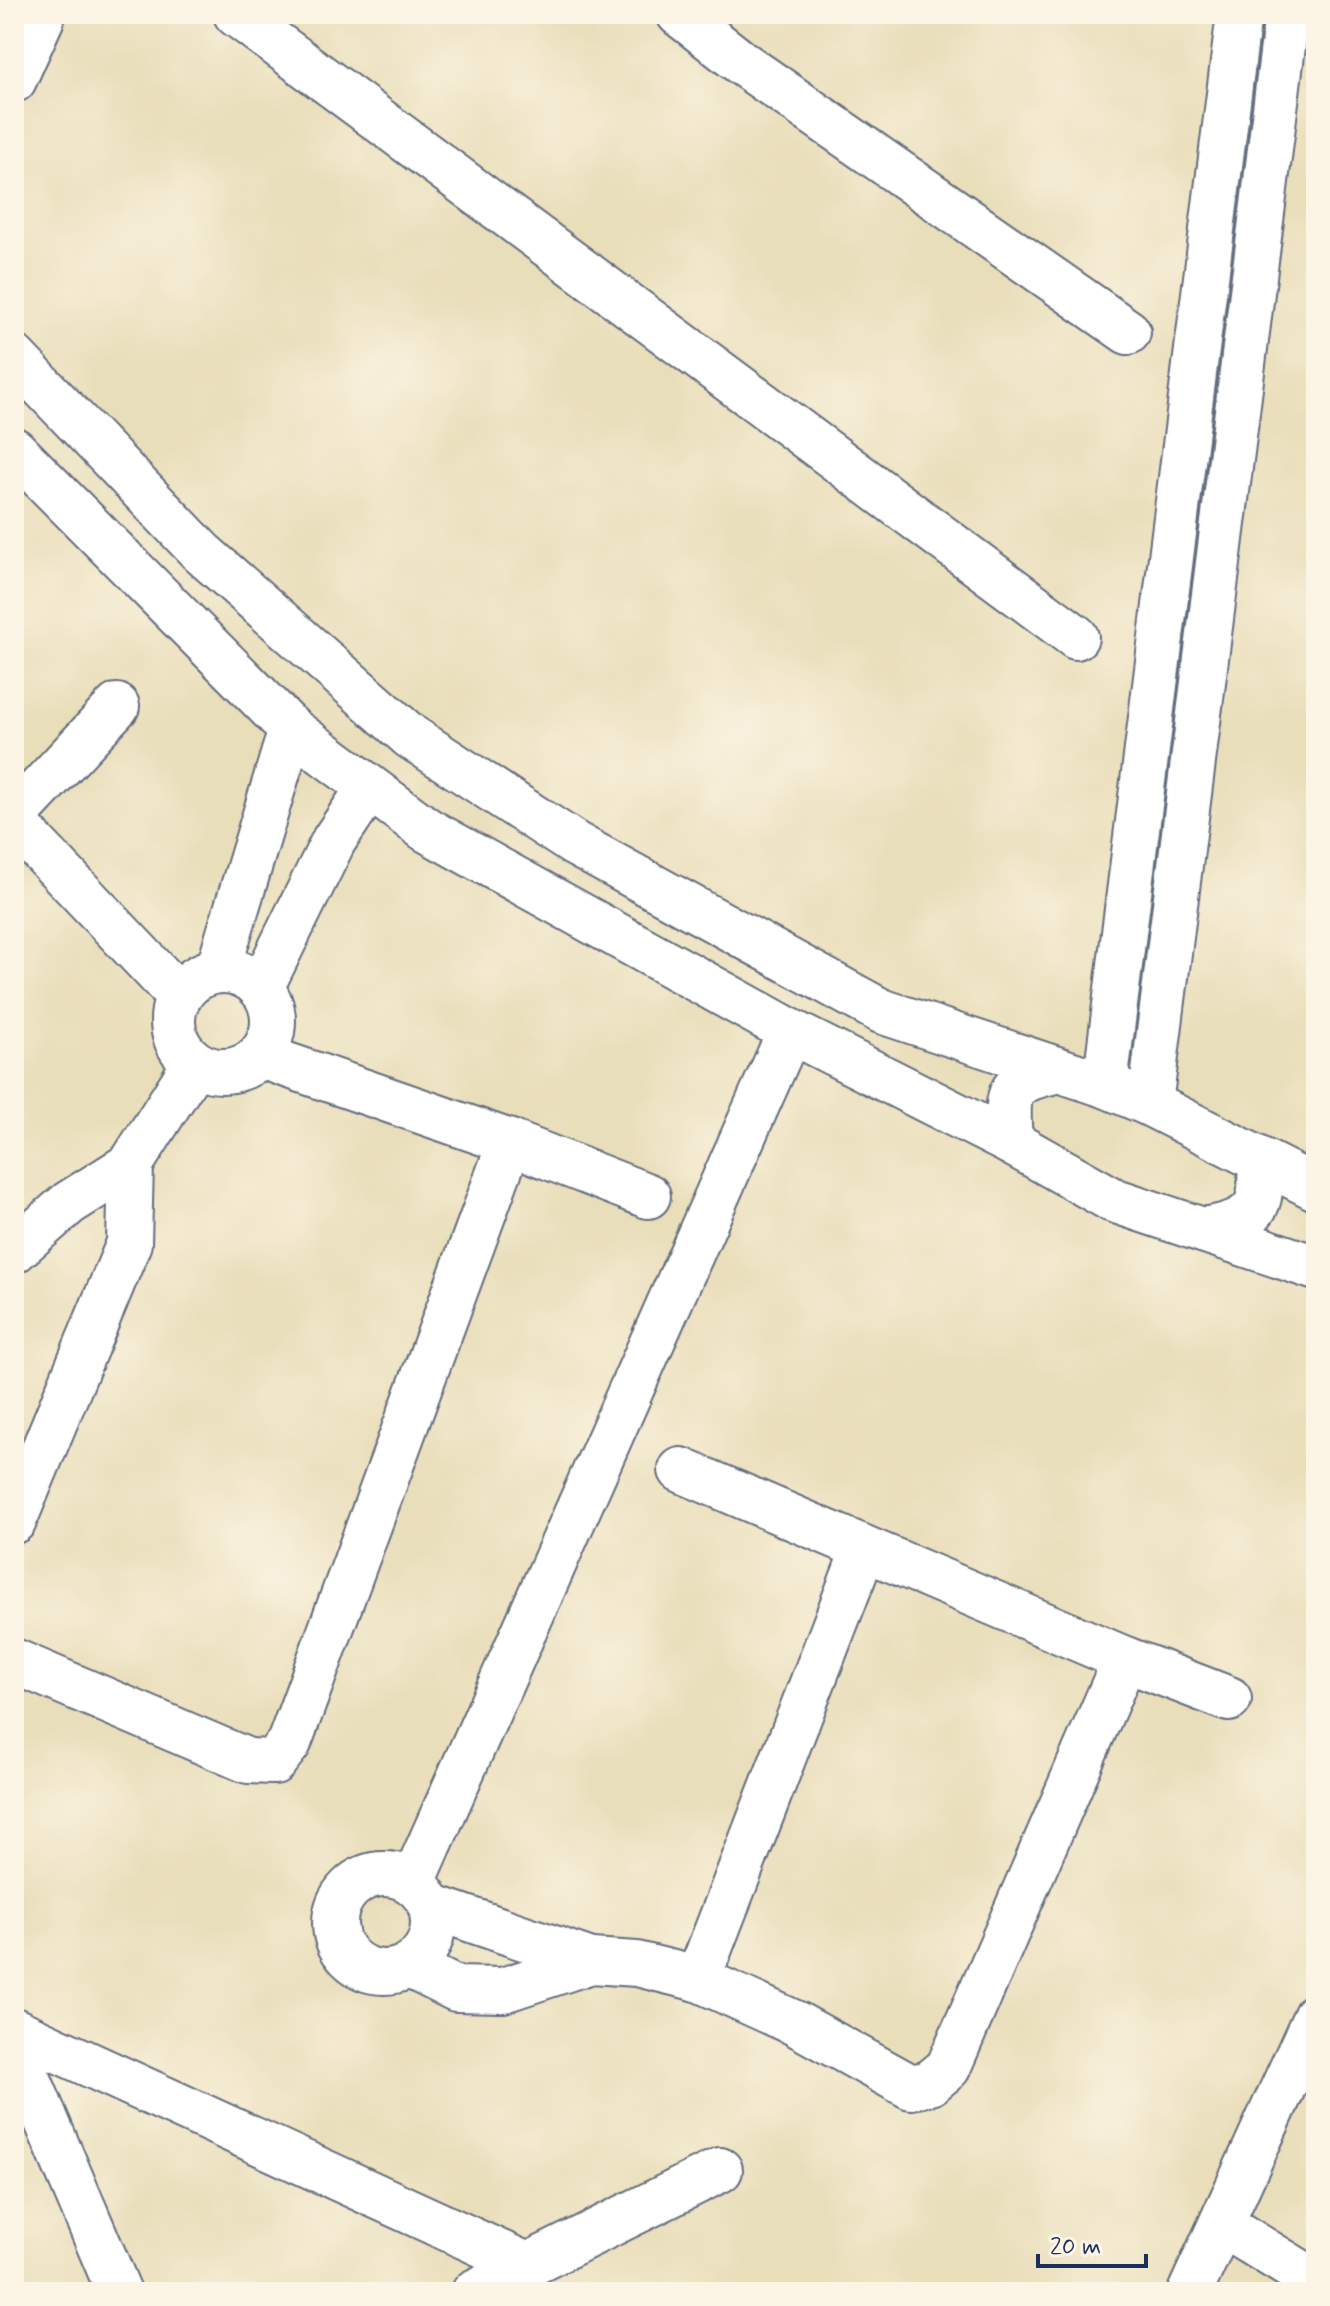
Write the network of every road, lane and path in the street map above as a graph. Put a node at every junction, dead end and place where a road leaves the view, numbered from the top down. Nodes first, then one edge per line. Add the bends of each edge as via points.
1 (236, 14) edge
2 (679, 14) edge
3 (1239, 14) edge
4 (1287, 14) edge
5 (35, 18) edge
6 (14, 80) edge
7 (1128, 332) dead end
8 (14, 357) edge
9 (14, 450) edge
10 (1076, 637) dead end
11 (117, 706) dead end
12 (291, 729) junction
13 (369, 788) junction
14 (14, 819) edge
15 (218, 970) junction
16 (261, 988) junction
17 (179, 996) junction
18 (790, 1031) junction
19 (261, 1056) junction
20 (195, 1063) junction
21 (1056, 1071) junction
22 (1105, 1085) junction
23 (1150, 1104) junction
24 (510, 1142) junction
25 (1010, 1142) junction
26 (1262, 1163) junction
27 (131, 1164) junction
28 (1316, 1188) edge
29 (648, 1196) dead end
30 (1203, 1230) junction
31 (14, 1251) edge
32 (1316, 1268) edge
33 (681, 1470) dead end
34 (14, 1521) edge
35 (864, 1549) junction
36 (1125, 1659) junction
37 (14, 1661) edge
38 (1229, 1699) dead end
39 (422, 1894) junction
40 (591, 1961) junction
41 (410, 1966) junction
42 (698, 1979) junction
43 (1316, 2015) edge
44 (14, 2030) edge
45 (14, 2044) edge
46 (720, 2170) dead end
47 (1223, 2225) junction
48 (527, 2265) junction
49 (1316, 2282) edge
50 (119, 2292) edge
51 (474, 2292) edge
52 (1190, 2292) edge

1 - 10 street
2 - 7 street
3 - 22 street
4 - 23 street
5 - 6 street
8 - 21 street via 202,553 411,737 575,844 881,1011
9 - 12 street
11 - 14 street
12 - 13 street
12 - 15 street
13 - 16 street via 334,840
13 - 18 street via 427,830
14 - 17 street
15 - 16 street via 242,974
15 - 17 street via 196,978
16 - 19 street via 273,1009 272,1034
17 - 20 street via 172,1020 178,1045
18 - 25 street
18 - 39 street
19 - 20 street via 241,1069 217,1072
19 - 24 street
20 - 27 street
21 - 22 street
21 - 25 street via 1023,1078 1013,1090
22 - 23 street
23 - 26 street
24 - 29 street
24 - 37 street via 289,1743 274,1762 248,1761
25 - 30 street via 1113,1200
26 - 28 street
26 - 30 street via 1261,1191 1252,1212 1233,1226
27 - 31 street via 69,1203
27 - 34 street via 129,1243
30 - 32 street
33 - 35 street
35 - 36 street
35 - 42 street
36 - 38 street
36 - 42 street via 948,2068 930,2083 911,2087 795,2023
39 - 40 street
39 - 41 street via 432,1940
39 - 41 street via 396,1874 362,1878 348,1889 335,1921 336,1940 359,1965 376,1972
40 - 41 street via 503,1990 456,1989
40 - 42 street via 637,1964
43 - 47 street
44 - 48 street
45 - 50 street
46 - 48 street
47 - 49 street
47 - 52 street
48 - 51 street

